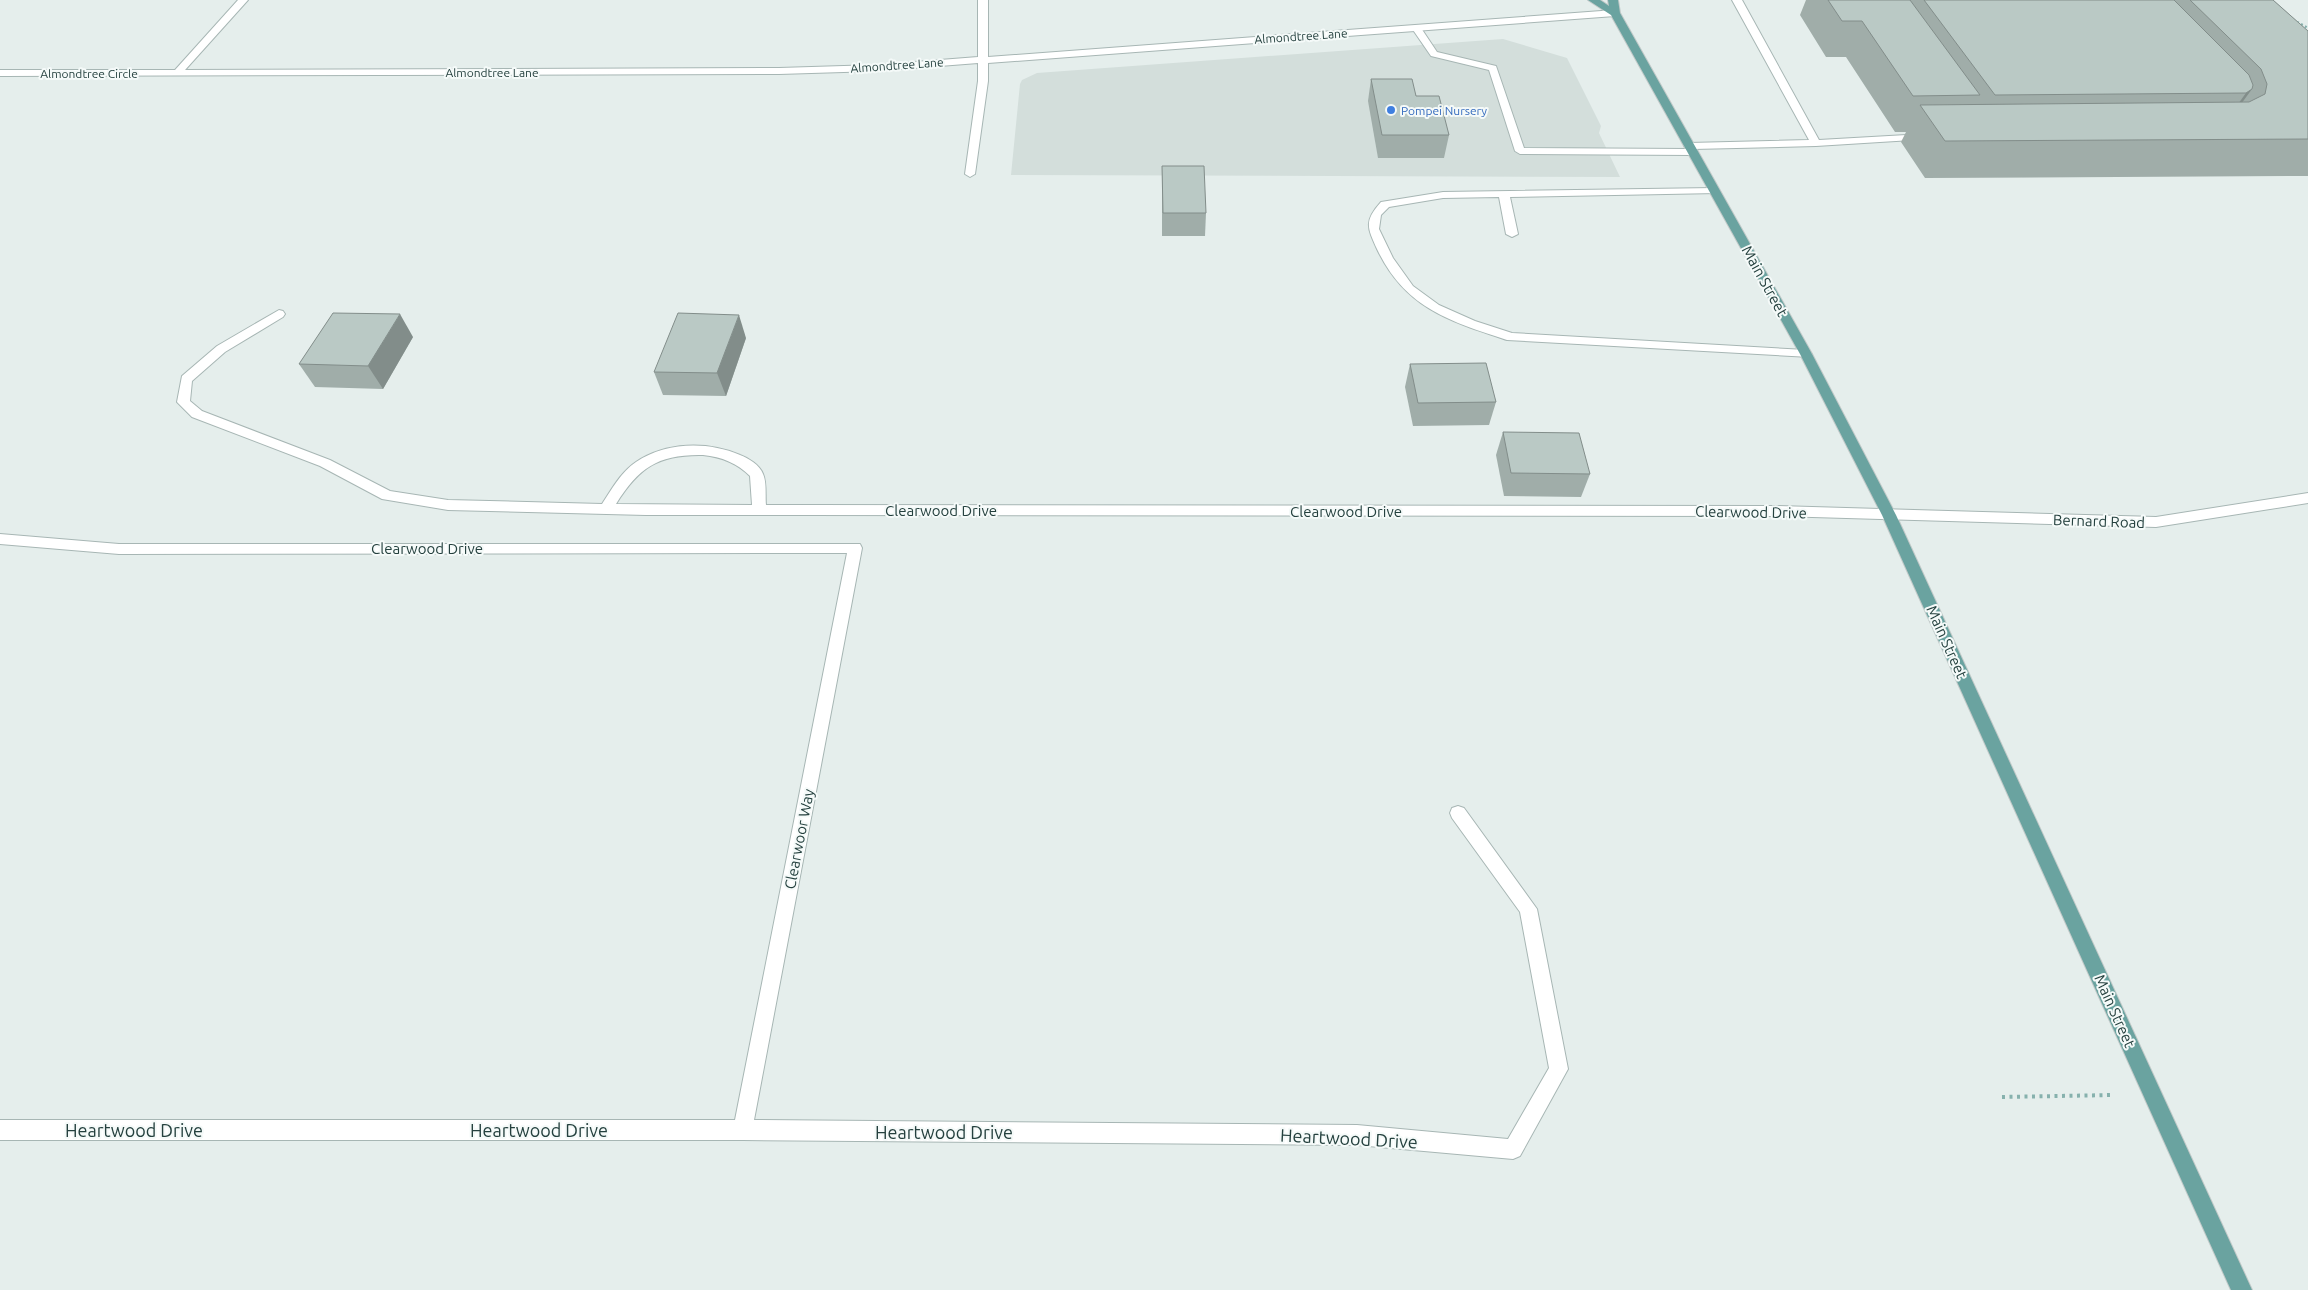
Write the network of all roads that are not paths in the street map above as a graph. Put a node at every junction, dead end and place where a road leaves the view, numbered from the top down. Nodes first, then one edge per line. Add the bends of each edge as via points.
1 (243, 0) edge
2 (983, 0) edge
3 (1593, 0) edge
4 (1614, 0) edge
5 (1737, 0) edge
6 (1615, 13) junction
7 (1416, 27) junction
8 (983, 59) junction
9 (0, 73) edge
10 (177, 73) junction
11 (1933, 137) edge
12 (1816, 143) junction
13 (1690, 149) junction
14 (970, 174) dead end
15 (1714, 191) junction
16 (1504, 193) junction
17 (1512, 234) dead end
18 (279, 314) dead end
19 (1806, 354) junction
20 (2308, 498) edge
21 (606, 509) junction
22 (759, 510) junction
23 (1889, 515) junction
24 (0, 539) edge
25 (855, 548) joint
26 (1458, 813) dead end
27 (0, 1130) edge
28 (743, 1130) junction
29 (2242, 1290) edge

1 - 10 street
2 - 8 street
3 - 6 main road
4 - 6 main road, Main Street
5 - 12 street
6 - 7 street, Almondtree Lane
6 - 13 main road, Main Street
7 - 8 street, Almondtree Lane
7 - 13 street via 1434,54 1492,68 1520,151
8 - 10 street, Almondtree Lane via 876,68 779,71
8 - 14 street
9 - 10 street, Almondtree Circle
11 - 12 street
12 - 13 street
13 - 15 main road, Main Street
15 - 16 street
15 - 19 main road, Main Street
16 - 17 street
16 - 19 street via 1443,195 1385,204 1376,214 1373,229 1386,258 1409,289 1435,308 1511,337
18 - 21 street, Clearwood Drive via 221,349 186,379 183,402 197,414 325,462 387,496 448,505
19 - 23 main road, Main Street
20 - 23 street, Bernard Road via 2156,522
21 - 22 street, Clearwood Drive
21 - 22 street via 627,478 642,464 666,454 690,450 717,452 746,465 757,475
22 - 23 street, Clearwood Drive via 1756,511
23 - 29 main road, Main Street
24 - 25 street, Clearwood Drive via 119,549
25 - 28 street, Clearwoor Way
26 - 28 street, Heartwood Drive via 1528,910 1559,1069 1513,1149 1357,1135
27 - 28 street, Heartwood Drive

